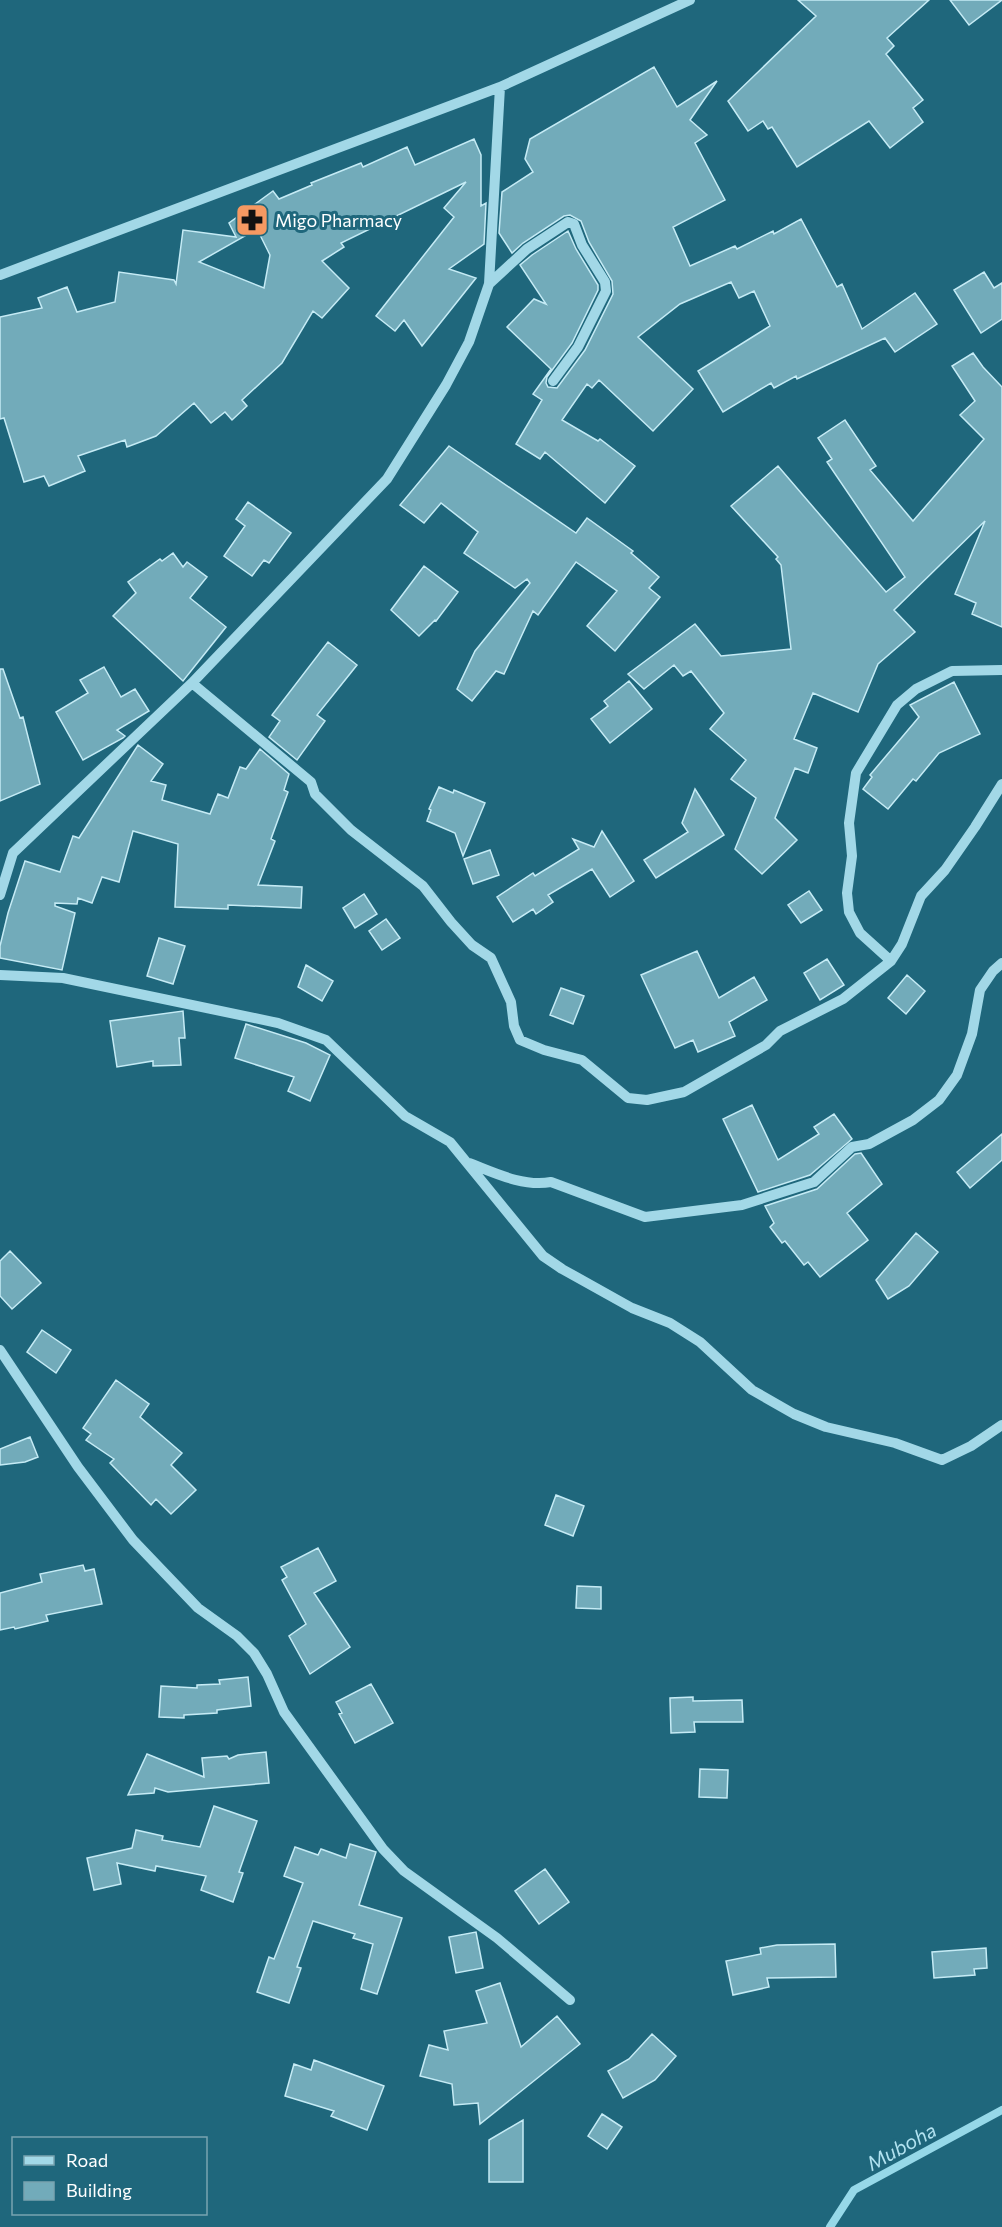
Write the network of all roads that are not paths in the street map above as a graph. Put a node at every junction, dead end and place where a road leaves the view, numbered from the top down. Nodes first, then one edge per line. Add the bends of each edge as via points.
1 (690, 0) edge
2 (500, 87) junction
3 (0, 275) edge
4 (489, 284) junction
5 (553, 381) dead end
6 (1002, 670) edge
7 (192, 683) junction
8 (1002, 784) edge
9 (13, 853) junction
10 (0, 859) edge
11 (0, 895) edge
12 (891, 961) junction
13 (1002, 963) edge
14 (0, 975) edge
15 (469, 1163) junction
16 (0, 1350) edge
17 (1002, 1425) edge
18 (570, 2000) dead end

1 - 2 street
2 - 3 street
2 - 4 street
4 - 5 street via 527,249 568,222 574,224 606,291 578,347
4 - 7 street via 469,342 387,479
6 - 12 street via 952,671 916,689 897,705 856,773 849,823 849,912 861,933
7 - 9 street
7 - 12 street via 311,782 315,794 351,830 423,886 472,945 491,958 511,1002 520,1040 582,1060 628,1098 647,1100 684,1092 766,1045 780,1031 843,999
8 - 12 street via 945,870 921,896
9 - 10 street
9 - 11 street
13 - 15 street via 981,990 972,1034 957,1075 939,1100 913,1120 869,1144 852,1147 814,1182 742,1205 645,1217 551,1182 538,1184 513,1179
14 - 15 street via 63,978 278,1023 326,1040 405,1116 450,1142
15 - 17 street via 543,1256 632,1308 670,1323 700,1342 752,1390 794,1414 942,1460
16 - 18 street via 78,1467 133,1540 198,1608 254,1653 284,1712 383,1849 404,1871 497,1938

